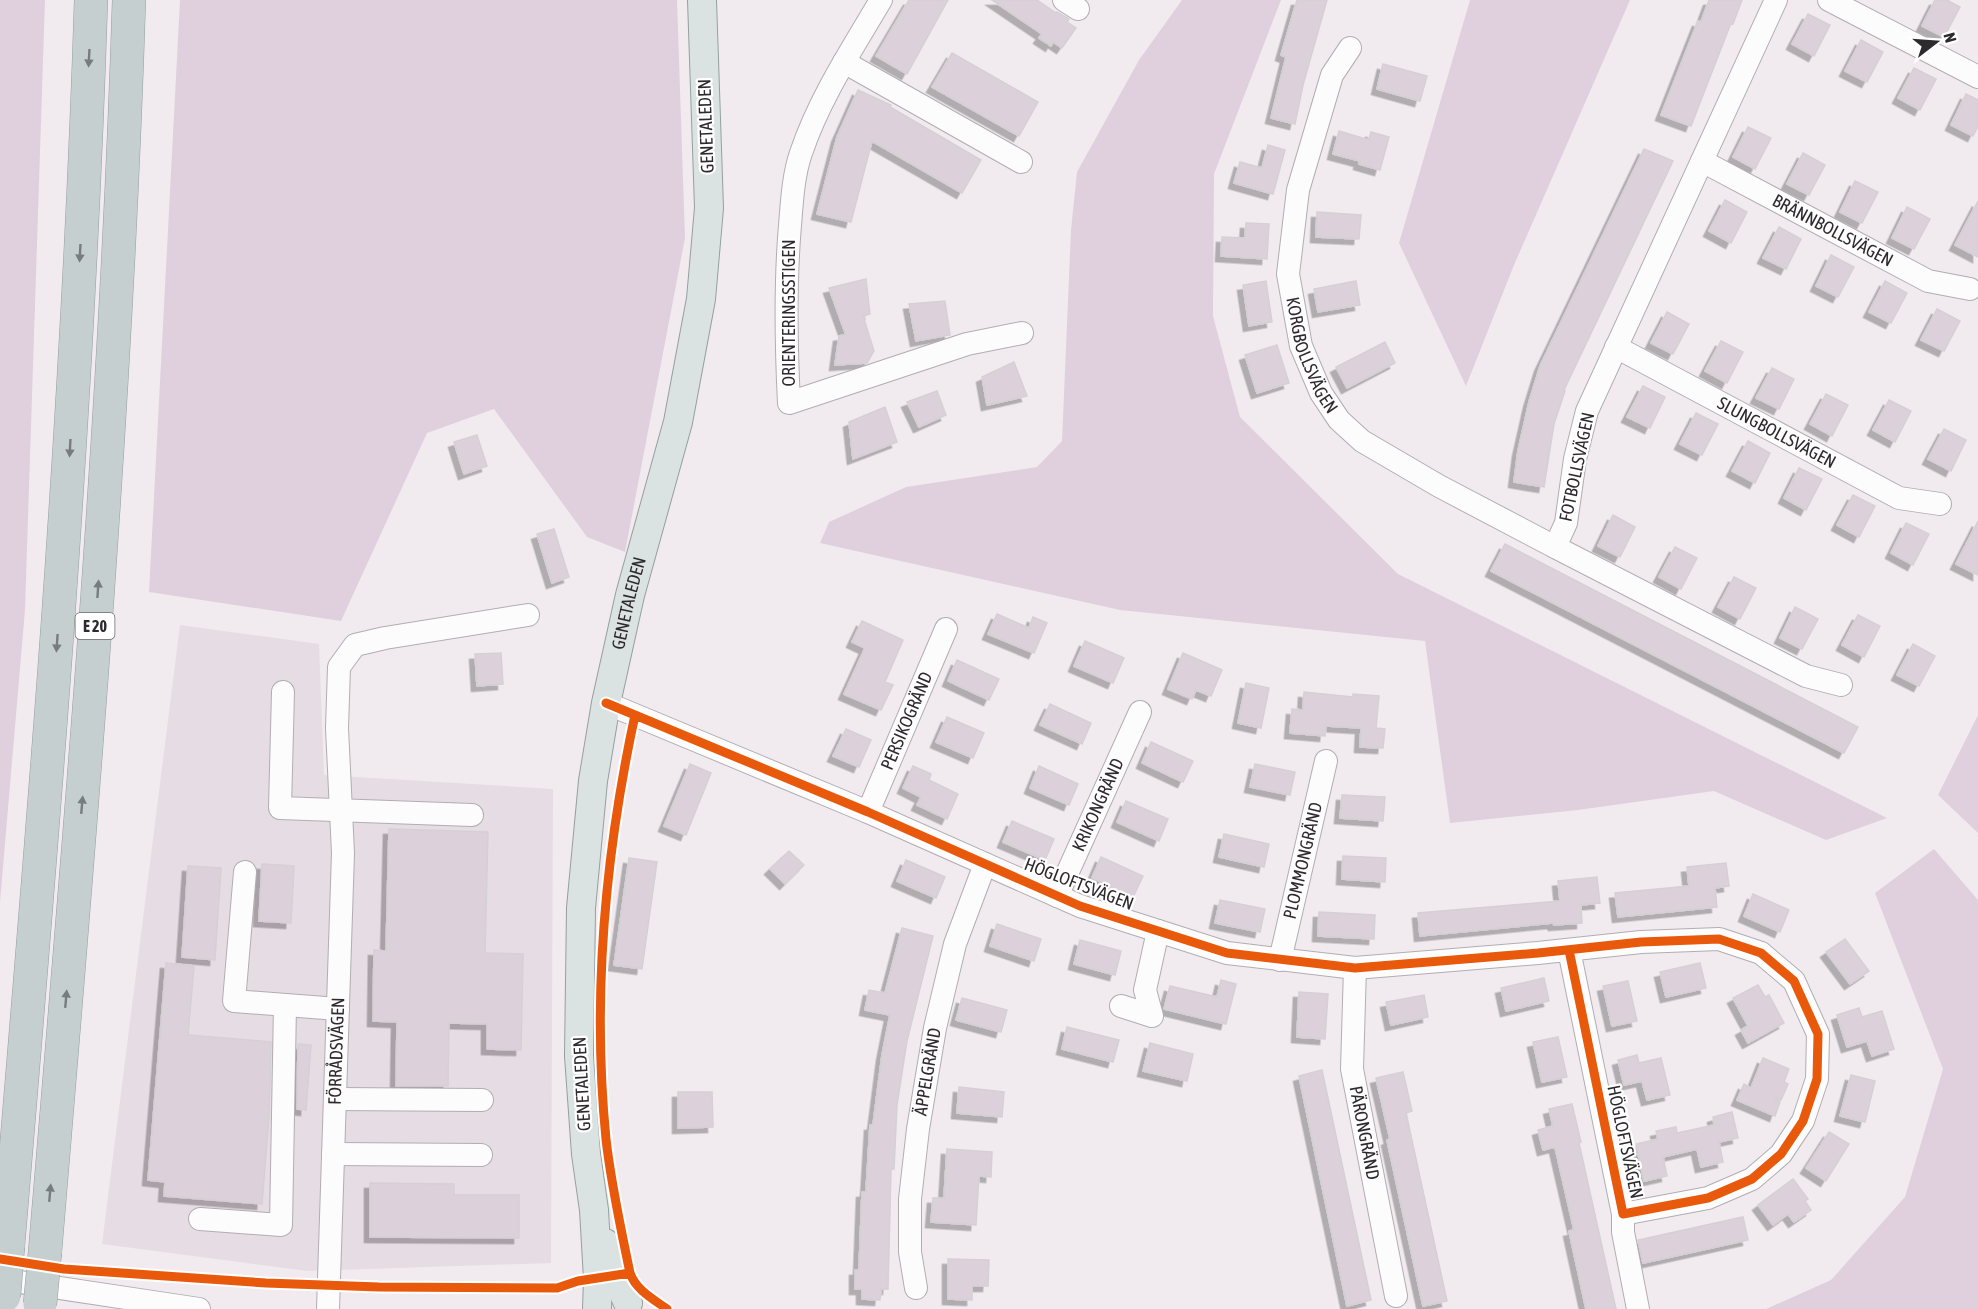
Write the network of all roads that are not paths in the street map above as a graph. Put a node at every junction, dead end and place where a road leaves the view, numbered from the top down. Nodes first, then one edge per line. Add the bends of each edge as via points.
1 (91, 0) edge
2 (129, 0) edge
3 (702, 0) edge
4 (881, 0) edge
5 (1776, 0) edge
6 (1830, 0) edge
7 (1350, 48) dead end
8 (844, 62) junction
9 (1978, 77) edge
10 (1702, 161) junction
11 (1021, 162) dead end
12 (1970, 289) dead end
13 (1022, 333) dead end
14 (1616, 347) junction
15 (1940, 504) dead end
16 (1555, 547) junction
17 (528, 615) dead end
18 (946, 629) dead end
19 (1841, 685) dead end
20 (283, 692) dead end
21 (606, 704) junction
22 (1140, 712) dead end
23 (1326, 761) dead end
24 (340, 802) junction
25 (868, 812) junction
26 (472, 815) dead end
27 (985, 864) junction
28 (245, 872) dead end
29 (1057, 896) junction
30 (1158, 931) junction
31 (1569, 950) junction
32 (1280, 960) junction
33 (1355, 968) junction
34 (285, 1005) junction
35 (1121, 1006) dead end
36 (338, 1009) junction
37 (335, 1099) junction
38 (482, 1101) dead end
39 (333, 1154) junction
40 (481, 1155) dead end
41 (594, 1210) junction
42 (1623, 1214) junction
43 (200, 1219) dead end
44 (916, 1288) dead end
45 (2, 1295) edge
46 (1396, 1296) dead end
47 (40, 1307) edge
48 (625, 1307) edge
49 (200, 1309) edge
50 (328, 1309) edge
51 (597, 1309) edge
52 (1638, 1309) edge

1 -> 45 highway, E 20, bridge via 65,522
47 -> 2 highway, E 20, bridge via 101,535
3 - 21 main road, GENETALEDEN via 709,208 701,299 678,422 630,596
4 - 8 street, ORIENTERINGSSTIGEN
5 - 10 street, FOTBOLLSVÄGEN
6 - 9 street
7 - 16 street, KORGBOLLSVÄGEN via 1332,75 1298,190 1288,274 1300,346 1321,393 1339,420 1362,441
8 - 11 street
8 - 13 street, ORIENTERINGSSTIGEN via 810,129 800,155 792,197 786,351 789,403 967,344
10 - 12 street, BRÄNNBOLLSVÄGEN via 1928,281
10 - 14 street, FOTBOLLSVÄGEN
14 - 15 street, SLUNGBOLLSVÄGEN via 1899,498
14 - 16 street, FOTBOLLSVÄGEN via 1587,411 1566,523
16 - 19 street via 1806,676
17 - 24 street, FÖRRÅDSVÄGEN via 355,645 339,667
18 - 25 street, PERSIKOGRÄND
20 - 24 street via 280,808
21 - 25 street, HÖGLOFTSVÄGEN
21 - 41 main road, GENETALEDEN via 593,781 581,920 579,1056
22 - 29 street, KRIKONGRÄND
23 - 32 street, PLOMMONGRÄND
24 - 26 street
24 - 36 street, FÖRRÅDSVÄGEN via 343,853
25 - 27 street, HÖGLOFTSVÄGEN
27 - 29 street, HÖGLOFTSVÄGEN
27 - 44 street, ÄPPELGRÄND via 955,944 935,1028 918,1129 910,1199 910,1252
28 - 34 street via 234,1001
29 - 30 street, HÖGLOFTSVÄGEN
30 - 32 street, HÖGLOFTSVÄGEN via 1227,953
30 - 35 street via 1145,990 1152,1016
31 - 33 street, HÖGLOFTSVÄGEN
31 - 42 street, HÖGLOFTSVÄGEN
31 - 42 street, HÖGLOFTSVÄGEN via 1719,939 1761,953 1794,981 1818,1034 1817,1079 1803,1121 1781,1154 1752,1179 1708,1198
32 - 33 street, HÖGLOFTSVÄGEN
33 - 46 street, PÄRONGRÄND via 1352,1069
34 - 36 street
34 - 43 street via 281,1225
36 - 37 street, FÖRRÅDSVÄGEN
37 - 38 street
37 - 39 street, FÖRRÅDSVÄGEN
39 - 40 street
39 - 50 street, FÖRRÅDSVÄGEN
41 - 48 main road, GENETALEDEN
41 - 51 main road, GENETALEDEN
42 - 52 street, HÖGLOFTSVÄGEN
45 - 49 street

